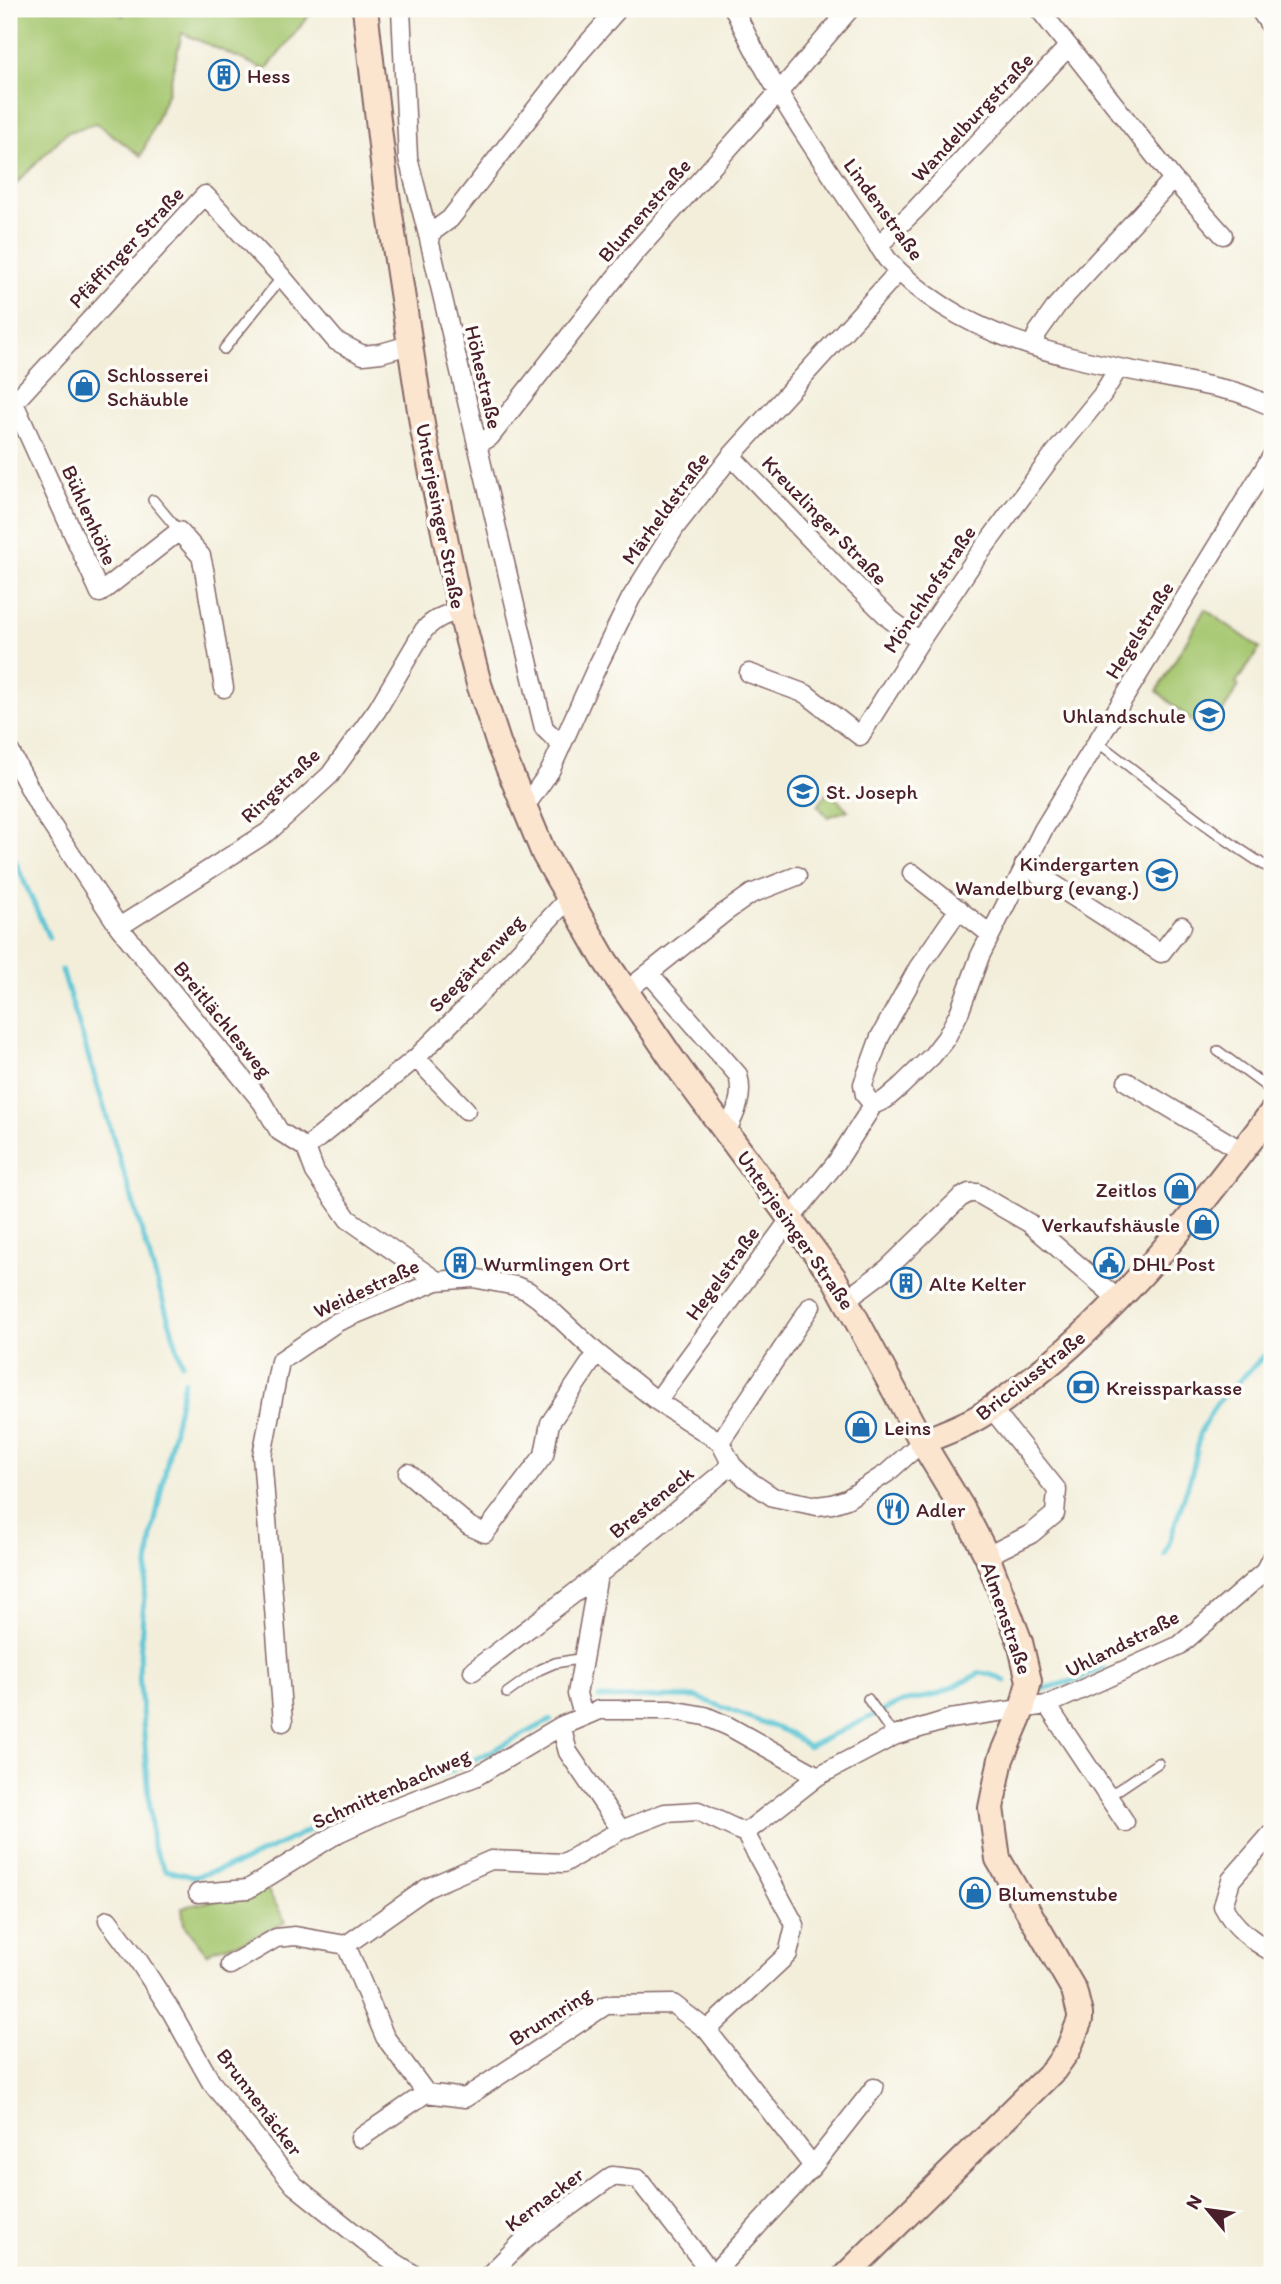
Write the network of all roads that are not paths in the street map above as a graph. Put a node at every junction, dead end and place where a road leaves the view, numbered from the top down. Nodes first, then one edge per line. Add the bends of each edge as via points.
1 (365, 9) edge
2 (401, 9) edge
3 (618, 9) edge
4 (734, 9) edge
5 (850, 9) edge
6 (1039, 9) edge
7 (1259, 9) edge
8 (1272, 28) edge
9 (1068, 47) junction
10 (778, 93) junction
11 (1173, 179) junction
12 (428, 234) junction
13 (1223, 235) dead end
14 (878, 246) junction
15 (898, 272) junction
16 (282, 277) junction
17 (409, 345) junction
18 (1032, 346) junction
19 (225, 349) dead end
20 (1118, 369) junction
21 (12, 405) edge
22 (1272, 406) edge
23 (477, 444) junction
24 (731, 456) junction
25 (1272, 456) edge
26 (153, 500) dead end
27 (178, 531) junction
28 (460, 610) junction
29 (920, 641) junction
30 (749, 674) dead end
31 (224, 688) dead end
32 (1097, 741) junction
33 (561, 745) junction
34 (9, 750) edge
35 (521, 804) junction
36 (1024, 865) junction
37 (1272, 870) edge
38 (912, 873) dead end
39 (797, 876) dead end
40 (568, 899) junction
41 (959, 909) junction
42 (1182, 926) dead end
43 (119, 927) junction
44 (990, 934) junction
45 (649, 973) junction
46 (625, 992) junction
47 (1218, 1051) dead end
48 (415, 1058) junction
49 (1128, 1082) dead end
50 (1272, 1091) edge
51 (873, 1105) junction
52 (466, 1110) dead end
53 (1272, 1112) edge
54 (726, 1132) junction
55 (306, 1148) junction
56 (1242, 1151) junction
57 (790, 1218) junction
58 (437, 1280) junction
59 (847, 1299) junction
60 (1119, 1300) junction
61 (811, 1306) dead end
62 (597, 1353) junction
63 (657, 1401) junction
64 (992, 1409) junction
65 (720, 1442) junction
66 (922, 1442) junction
67 (732, 1465) junction
68 (408, 1473) dead end
69 (987, 1556) junction
70 (1272, 1556) edge
71 (598, 1575) junction
72 (584, 1658) junction
73 (473, 1671) dead end
74 (507, 1693) dead end
75 (870, 1701) dead end
76 (1047, 1705) junction
77 (1022, 1710) junction
78 (583, 1715) junction
79 (283, 1722) dead end
80 (561, 1726) junction
81 (894, 1736) junction
82 (1158, 1763) dead end
83 (818, 1776) junction
84 (1109, 1796) junction
85 (1125, 1822) dead end
86 (621, 1830) junction
87 (744, 1833) junction
88 (1272, 1833) edge
89 (198, 1893) dead end
90 (108, 1920) dead end
91 (346, 1945) junction
92 (1272, 1952) edge
93 (230, 1965) dead end
94 (707, 2030) junction
95 (874, 2088) dead end
96 (426, 2093) junction
97 (360, 2138) dead end
98 (813, 2166) junction
99 (415, 2275) edge
100 (489, 2275) edge
101 (712, 2275) edge
102 (846, 2275) edge

1 - 17 main road, Unterjesinger Straße
2 - 12 street, Höhestraße via 408,158
3 - 12 street via 450,219
4 - 10 street, Lindenstraße
5 - 10 street, Blumenstraße
6 - 9 street
7 - 8 street
9 - 11 street
9 - 14 street, Wandelburgstraße
10 - 14 street, Lindenstraße
10 - 23 street, Blumenstraße via 657,227 490,437
11 - 13 street
11 - 18 street via 1058,304
12 - 23 street, Höhestraße
14 - 15 street, Lindenstraße
15 - 18 street, Lindenstraße via 946,310
15 - 24 street, Märheldstraße
16 - 17 street, Pfäffinger Straße via 335,341 352,351 363,355
16 - 19 lane
16 - 21 street, Pfäffinger Straße via 205,195
17 - 28 main road, Unterjesinger Straße
18 - 20 street, Lindenstraße
20 - 22 street, Lindenstraße via 1235,392
20 - 29 street, Mönchhofstraße via 996,530
21 - 27 street, Bühlenhöhe via 100,593
23 - 33 street, Höhestraße via 544,728
24 - 29 street, Kreuzlinger Straße via 891,620
24 - 33 street, Märheldstraße via 643,577
25 - 32 street, Hegelstraße
26 - 27 lane
27 - 31 street via 201,556
28 - 35 main road, Unterjesinger Straße via 491,722
28 - 43 street, Ringstraße via 440,616 424,630 377,710 330,775 268,832
29 - 30 street, Mönchhofstraße via 860,736 806,694
32 - 36 street, Hegelstraße
32 - 37 lane via 1165,796
33 - 35 street, Märheldstraße via 543,782
34 - 43 street, Breitlächlesweg via 39,806
35 - 40 main road, Unterjesinger Straße
36 - 42 street via 1161,953
36 - 44 street, Hegelstraße
38 - 41 street
39 - 45 street via 751,894
40 - 46 main road, Unterjesinger Straße
40 - 48 street, Seegärtenweg
41 - 44 street
41 - 51 street via 918,968 880,1037 863,1084
43 - 55 street, Breitlächlesweg via 262,1102 279,1131
44 - 51 street, Hegelstraße via 946,1038 901,1086
45 - 46 street
45 - 54 street, Unterjesinger Straße via 738,1075 741,1097
46 - 54 main road, Unterjesinger Straße
47 - 50 lane
48 - 52 street
48 - 55 street, Seegärtenweg
49 - 56 street
51 - 57 street, Hegelstraße via 836,1163
53 - 56 main road, Bricciusstraße
54 - 57 main road, Unterjesinger Straße
55 - 58 street via 315,1172 348,1219
56 - 60 main road, Bricciusstraße
57 - 59 main road, Unterjesinger Straße
57 - 63 street, Hegelstraße
58 - 62 street, Weidestraße via 473,1278 528,1291
58 - 79 street, Weidestraße via 334,1324 280,1361 262,1456
59 - 60 street via 887,1269 960,1198 977,1193 1029,1223
59 - 66 main road, Unterjesinger Straße
60 - 64 main road, Bricciusstraße via 1056,1359
61 - 65 street
62 - 63 street, Weidestraße
62 - 68 street via 550,1423 544,1455 485,1533 469,1526
63 - 65 street, Weidestraße
64 - 66 main road, Bricciusstraße
64 - 69 street via 1057,1490 1055,1514 1031,1534
65 - 67 street, Weidestraße
66 - 67 street, Bricciusstraße via 873,1483 832,1504 773,1497
66 - 69 main road, Almenstraße
67 - 71 street, Bresteneck
69 - 77 main road, Almenstraße via 1022,1648 1029,1685
70 - 76 street, Uhlandstraße via 1264,1572 1180,1645
71 - 72 street
71 - 73 street, Bresteneck
72 - 74 lane via 539,1670
72 - 78 street via 577,1694
75 - 81 lane
76 - 77 street, Uhlandstraße
76 - 84 street
77 - 81 street via 950,1719
77 - 102 main road, Almenstraße via 1001,1759 991,1808 998,1858 1073,1990 1080,2020 1054,2070
78 - 80 street, Schmittenbachweg
78 - 83 street, Schmittenbachweg via 599,1710 658,1710 705,1716
80 - 86 street via 568,1752
80 - 89 street, Schmittenbachweg via 475,1777 338,1833 248,1889
81 - 83 street
82 - 84 lane
83 - 87 street
84 - 85 street
86 - 87 street via 665,1813 698,1811
86 - 91 street via 564,1863 491,1860 427,1888
87 - 94 street via 795,1925 788,1954
88 - 92 street via 1231,1880 1223,1906 1238,1927
90 - 99 street, Brunnenäcker via 172,2012 211,2082 294,2185 374,2249
91 - 93 street via 295,1936 276,1938
91 - 96 street via 385,2037
94 - 96 street, Brunnring via 673,2004 606,2004 465,2098
94 - 98 street, Brunnring
95 - 98 street
96 - 97 street
98 - 101 street
100 - 101 street, Kernacker via 526,2238 612,2176 638,2179

